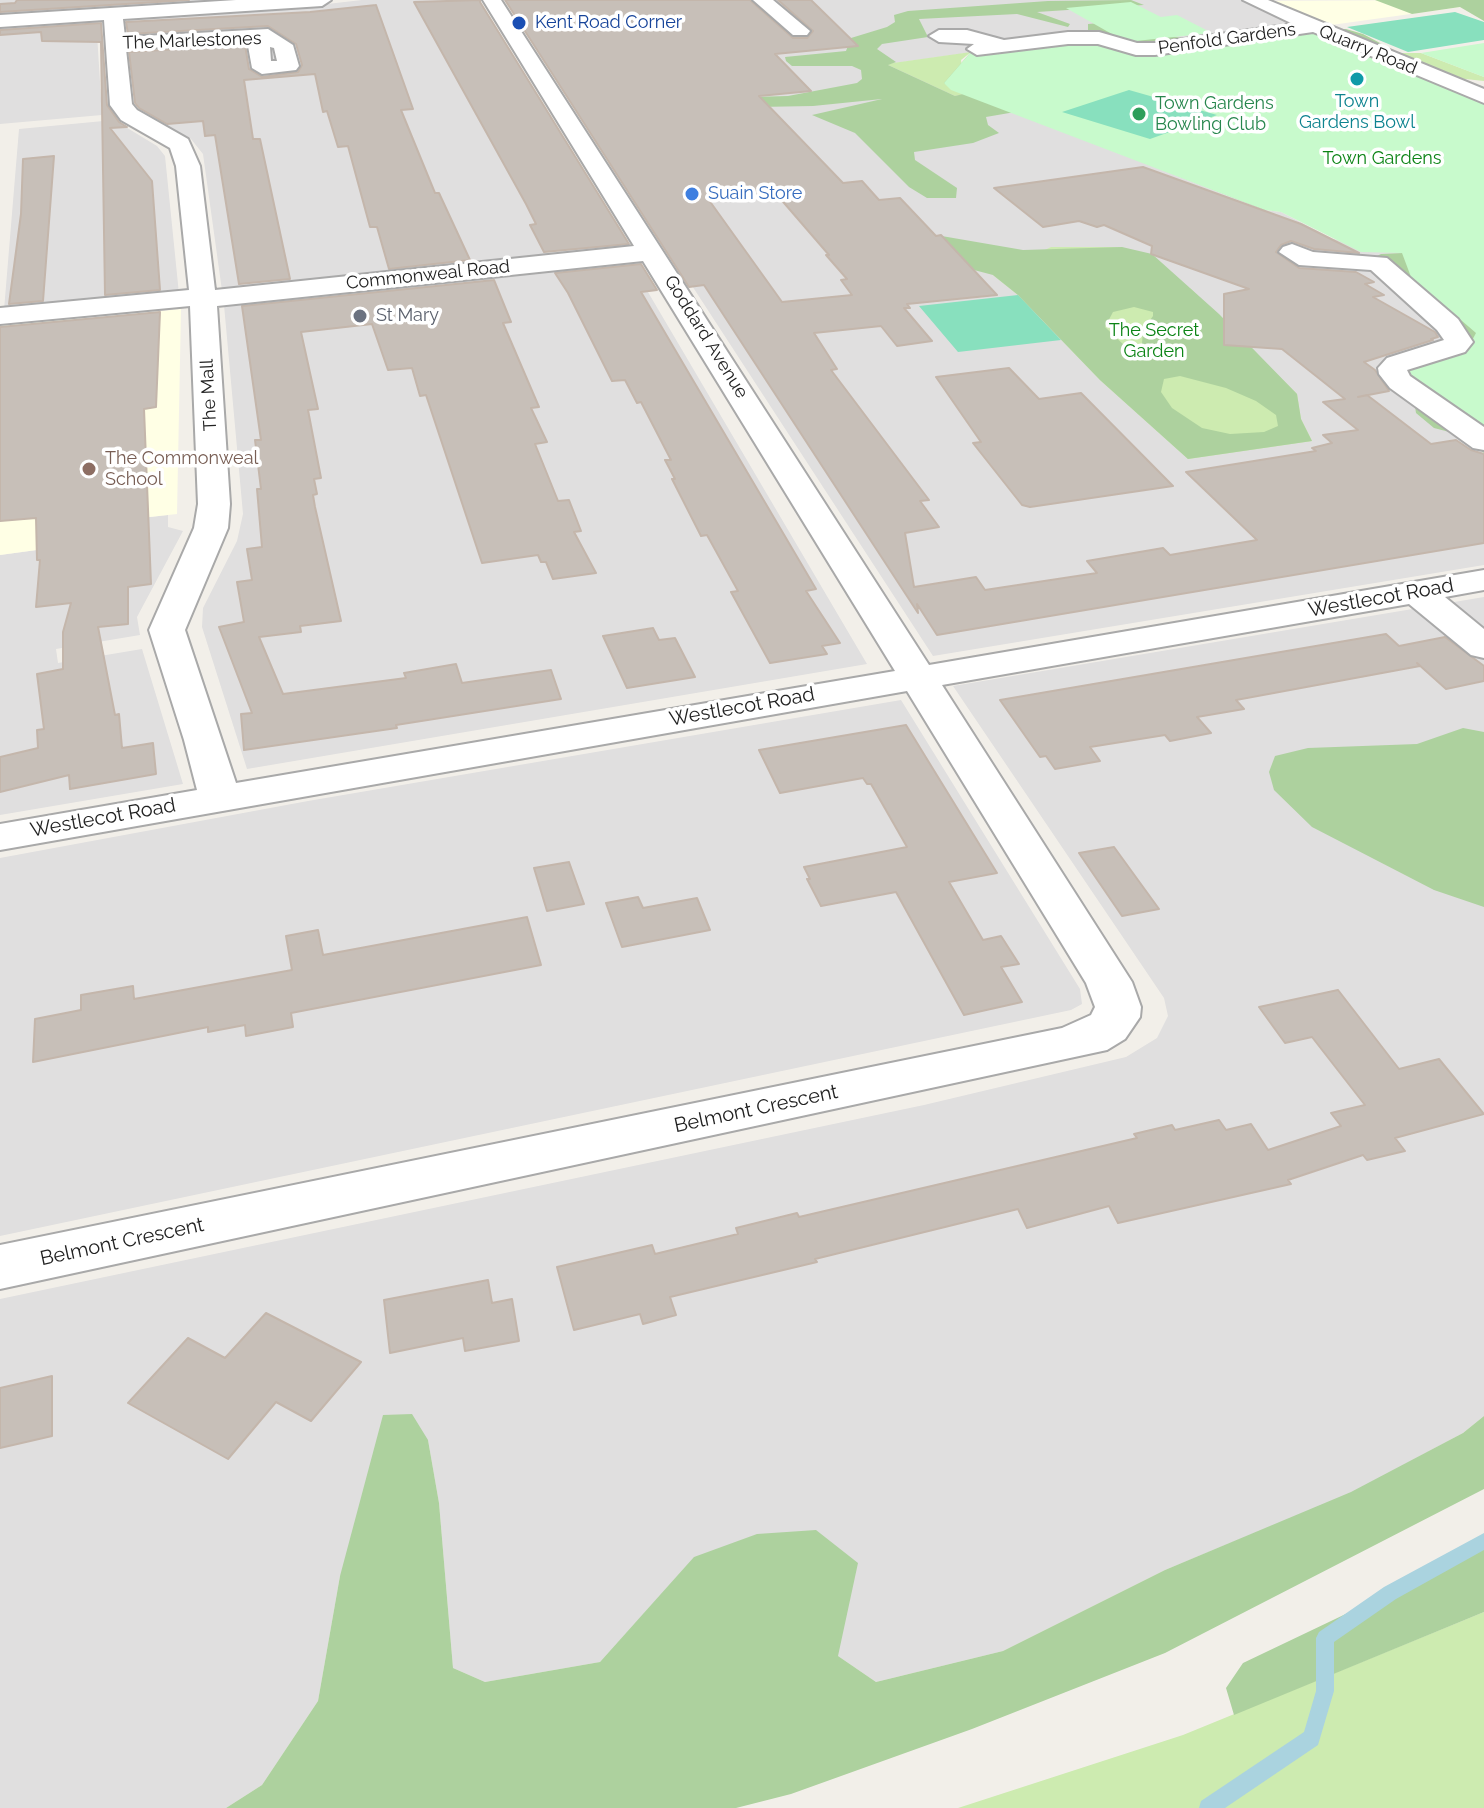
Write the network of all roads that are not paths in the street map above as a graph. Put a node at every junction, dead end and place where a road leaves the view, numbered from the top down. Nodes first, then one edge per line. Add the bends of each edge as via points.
1 (322, 0) edge
2 (492, 0) edge
3 (762, 0) edge
4 (1252, 0) edge
5 (113, 12) junction
6 (0, 21) edge
7 (1311, 27) junction
8 (800, 31) dead end
9 (939, 36) dead end
10 (269, 40) dead end
11 (114, 44) junction
12 (1001, 45) junction
13 (977, 49) dead end
14 (1484, 97) edge
15 (652, 252) junction
16 (1292, 252) dead end
17 (203, 298) junction
18 (0, 316) edge
19 (1484, 441) edge
20 (1484, 580) edge
21 (1416, 592) junction
22 (1484, 647) edge
23 (917, 676) junction
24 (219, 797) junction
25 (0, 837) edge
26 (0, 1267) edge

1 - 5 street
2 - 15 street, Goddard Avenue
3 - 8 street
4 - 7 street, Quarry Road
5 - 6 street
5 - 11 street, The Mall
7 - 12 street, Penfold Gardens via 1145,50 1086,38
7 - 14 street, Quarry Road
9 - 12 street, Penfold Gardens via 967,36
10 - 11 street, The Marlestones via 268,35
11 - 17 street, The Mall via 125,111 184,150
12 - 13 street, Penfold Gardens
15 - 17 street, Commonweal Road
15 - 23 street, Goddard Avenue
16 - 19 street via 1308,260 1378,263 1448,325 1459,342 1455,346 1392,368 1408,388
17 - 18 street, Commonweal Road
17 - 24 street, The Mall via 213,513 167,630
20 - 21 street, Westlecot Road
21 - 22 street
21 - 23 street, Westlecot Road
23 - 24 street, Westlecot Road
23 - 26 street, Belmont Crescent via 1109,982 1118,1007 1108,1027 1090,1038 1046,1049
24 - 25 street, Westlecot Road

